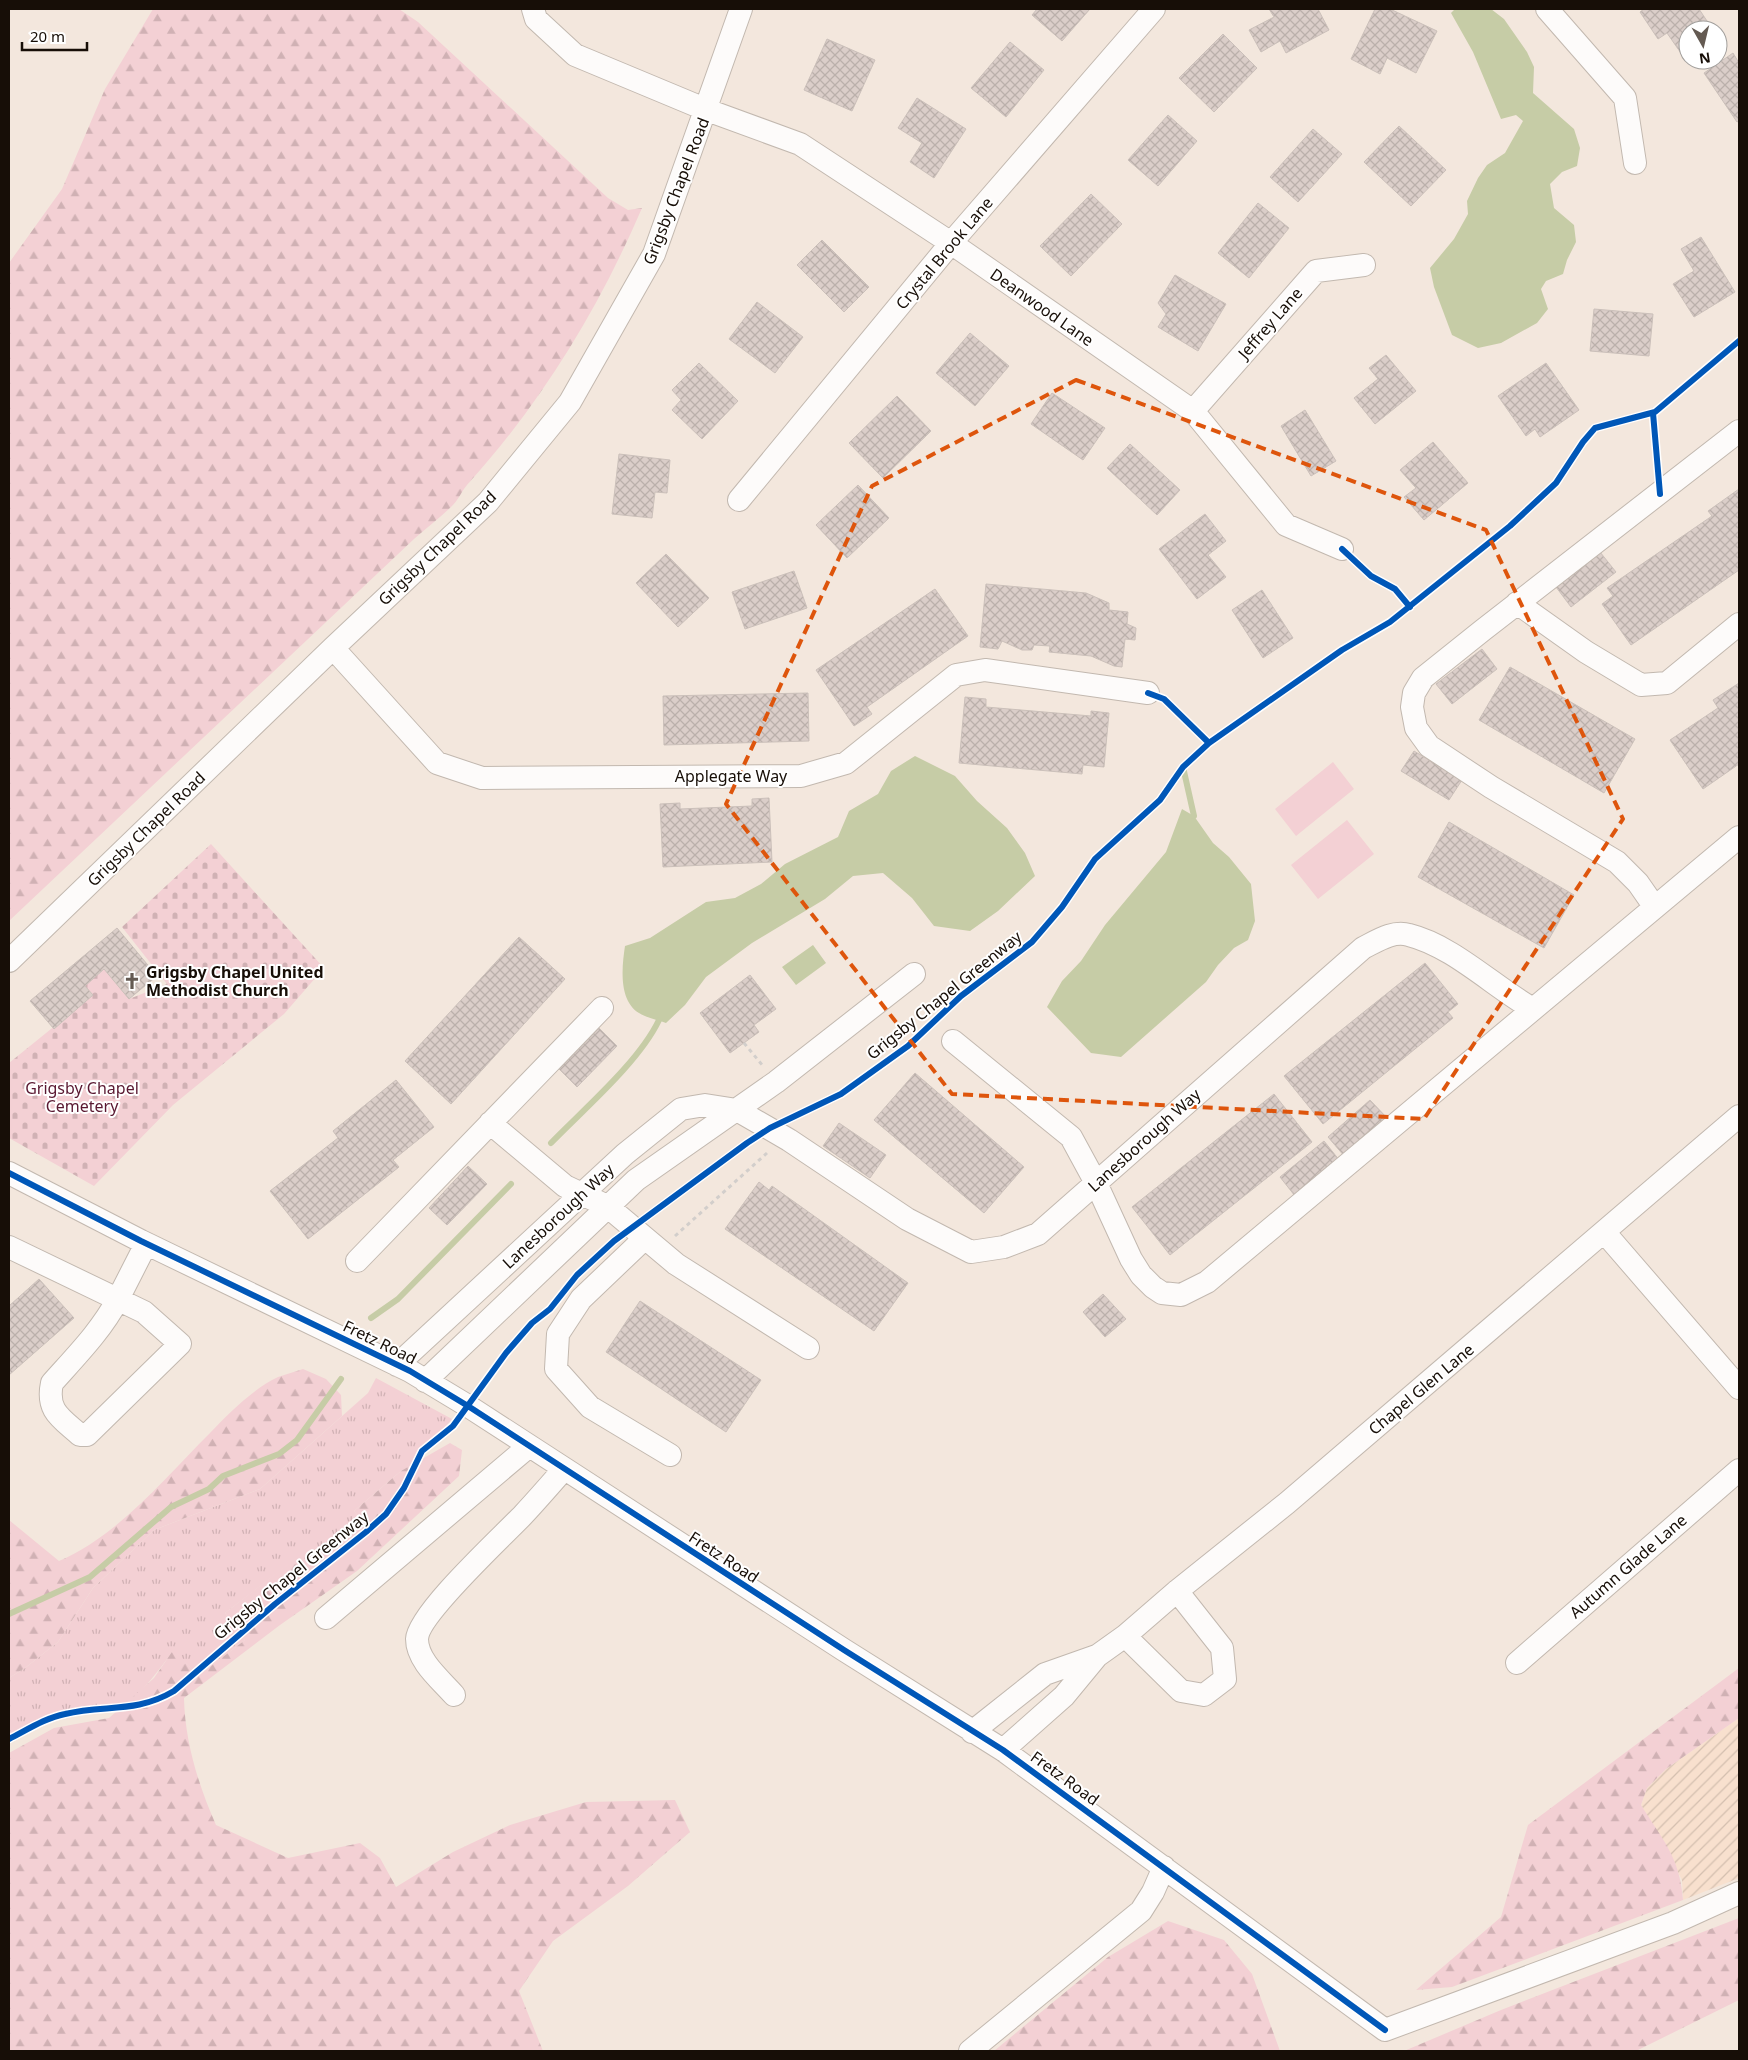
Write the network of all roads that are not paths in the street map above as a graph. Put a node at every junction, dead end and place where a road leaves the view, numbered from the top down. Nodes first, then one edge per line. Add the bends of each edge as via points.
1 (533, 9) edge
2 (1154, 9) edge
3 (1547, 9) edge
4 (741, 10) edge
5 (707, 110) junction
6 (1635, 164) dead end
7 (951, 243) junction
8 (1364, 265) dead end
9 (1193, 411) junction
10 (1736, 440) edge
11 (739, 500) dead end
12 (1342, 549) dead end
13 (1517, 603) junction
14 (1739, 624) edge
15 (332, 648) junction
16 (1148, 693) dead end
17 (1739, 837) edge
18 (1654, 906) junction
19 (9, 961) edge
20 (914, 974) dead end
21 (602, 1008) dead end
22 (1533, 1009) junction
23 (953, 1041) dead end
24 (737, 1110) junction
25 (1739, 1116) edge
26 (490, 1123) junction
27 (9, 1173) edge
28 (1096, 1183) junction
29 (583, 1194) junction
30 (607, 1206) junction
31 (1605, 1233) junction
32 (146, 1244) junction
33 (652, 1244) junction
34 (9, 1247) edge
35 (356, 1261) dead end
36 (490, 1280) junction
37 (118, 1299) junction
38 (509, 1300) junction
39 (808, 1348) dead end
40 (397, 1365) junction
41 (425, 1381) junction
42 (1739, 1388) edge
43 (528, 1447) junction
44 (670, 1454) dead end
45 (564, 1469) junction
46 (1739, 1470) edge
47 (1177, 1591) junction
48 (326, 1618) dead end
49 (1125, 1636) junction
50 (1097, 1656) junction
51 (1517, 1663) dead end
52 (454, 1696) dead end
53 (972, 1732) junction
54 (1004, 1750) junction
55 (1164, 1867) junction
56 (1739, 1892) edge
57 (970, 2051) edge

1 - 5 street, Deanwood Lane via 536,19 574,55
2 - 7 street, Crystal Brook Lane
3 - 6 street via 1625,98
4 - 5 street, Grigsby Chapel Road
5 - 7 street, Deanwood Lane via 800,144
5 - 15 street, Grigsby Chapel Road via 654,254 570,402 488,502
7 - 9 street, Deanwood Lane
7 - 11 street, Crystal Brook Lane
8 - 9 street, Jeffrey Lane via 1316,271
9 - 12 street, Deanwood Lane via 1286,525
10 - 13 street
13 - 14 street via 1586,652 1641,685 1667,683
13 - 18 street via 1424,678 1414,694 1412,707 1416,728 1429,746 1617,862
15 - 16 street, Applegate Way via 437,763 482,778 801,776 846,763 956,675 985,670
15 - 19 street, Grigsby Chapel Road
17 - 18 street
18 - 22 street
20 - 24 street
21 - 26 street
22 - 28 street, Lanesborough Way via 1446,950 1408,934 1387,935 1363,948
22 - 28 street via 1207,1282 1181,1295 1162,1293 1141,1275
23 - 28 street via 1070,1137
24 - 28 street, Lanesborough Way via 784,1137 907,1219 970,1252 1004,1247 1038,1234
24 - 29 street, Lanesborough Way via 705,1105 681,1109 625,1154
24 - 30 street, Lanesborough Way via 636,1180
25 - 31 street, Chapel Glen Lane
26 - 29 street via 565,1186
26 - 35 street
27 - 32 street, Fretz Road
29 - 30 street
29 - 36 street, Lanesborough Way
30 - 33 street
30 - 38 street, Lanesborough Way
31 - 42 street
31 - 47 street, Chapel Glen Lane via 1287,1503
32 - 37 street
32 - 40 street, Fretz Road
33 - 39 street via 676,1264
33 - 44 street via 581,1299 558,1334 556,1369 590,1406
34 - 37 street
36 - 38 street
36 - 40 street, Lanesborough Way
37 - 37 street via 103,1325 52,1383 51,1406 80,1435 87,1435 180,1344 144,1312
38 - 41 street, Lanesborough Way
40 - 41 street, Fretz Road
41 - 43 street, Fretz Road
43 - 45 street, Fretz Road
43 - 48 street
45 - 52 street via 477,1561 420,1630 417,1640 422,1657
45 - 53 street, Fretz Road
46 - 51 street, Autumn Glade Lane
47 - 49 street, Chapel Glen Lane
47 - 49 street via 1222,1648 1225,1679 1204,1695 1181,1691
49 - 50 street, Chapel Glen Lane
50 - 53 street, Chapel Glen Lane via 1045,1674
50 - 54 street, Chapel Glen Lane via 1064,1696
53 - 54 street, Fretz Road
54 - 55 street, Fretz Road
55 - 56 street, Fretz Road via 1385,2030 1673,1924
55 - 57 street via 1141,1910

